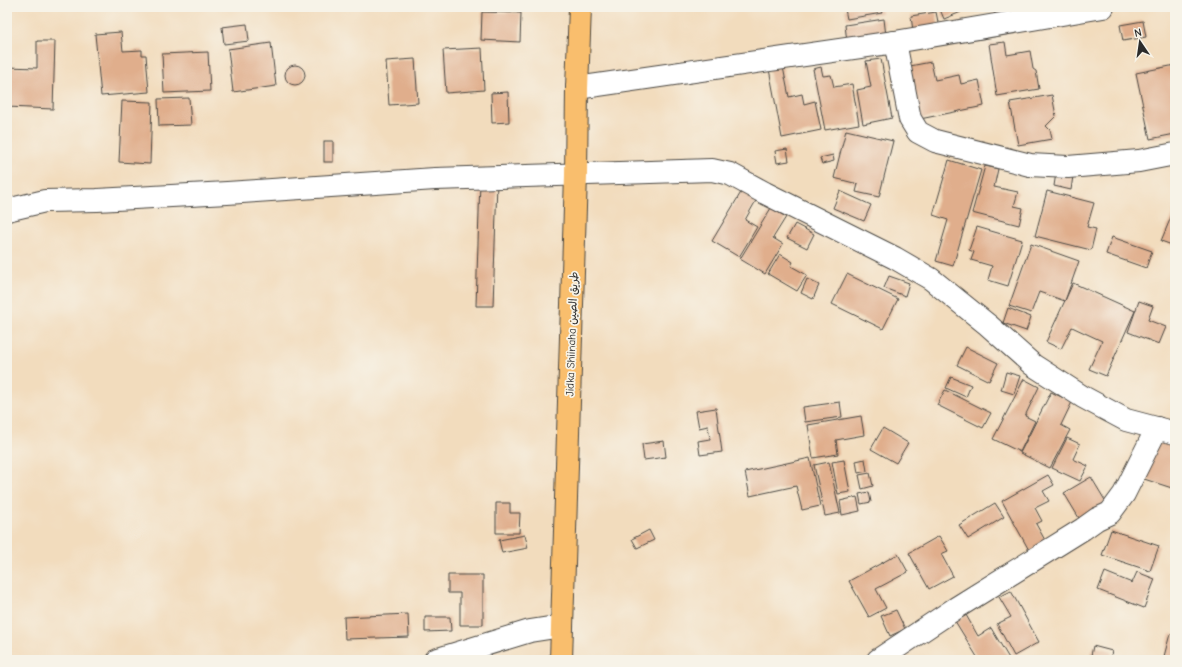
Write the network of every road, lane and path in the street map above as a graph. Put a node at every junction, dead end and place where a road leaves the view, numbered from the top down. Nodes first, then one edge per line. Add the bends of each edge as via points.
1 (580, 7) edge
2 (1103, 7) edge
3 (895, 42) junction
4 (577, 88) junction
5 (1175, 154) edge
6 (576, 175) junction
7 (7, 210) edge
8 (1166, 430) edge
9 (562, 626) junction
10 (435, 660) edge
11 (561, 660) edge
12 (878, 660) edge

1 - 4 main road, Jidka Shiinaha طريق الصين
2 - 3 street
3 - 4 street
3 - 5 street via 910,119 918,132 935,141 1030,165 1068,167 1138,161
4 - 6 main road, Jidka Shiinaha طريق الصين
6 - 7 street via 435,179 45,201
6 - 8 street via 712,170 730,174 931,279 983,321 1032,366 1060,384 1126,420
6 - 9 main road, Jidka Shiinaha طريق الصين
8 - 12 street via 1110,513 956,608
9 - 10 street via 530,630
9 - 11 main road, Jidka Shiinaha طريق الصين

